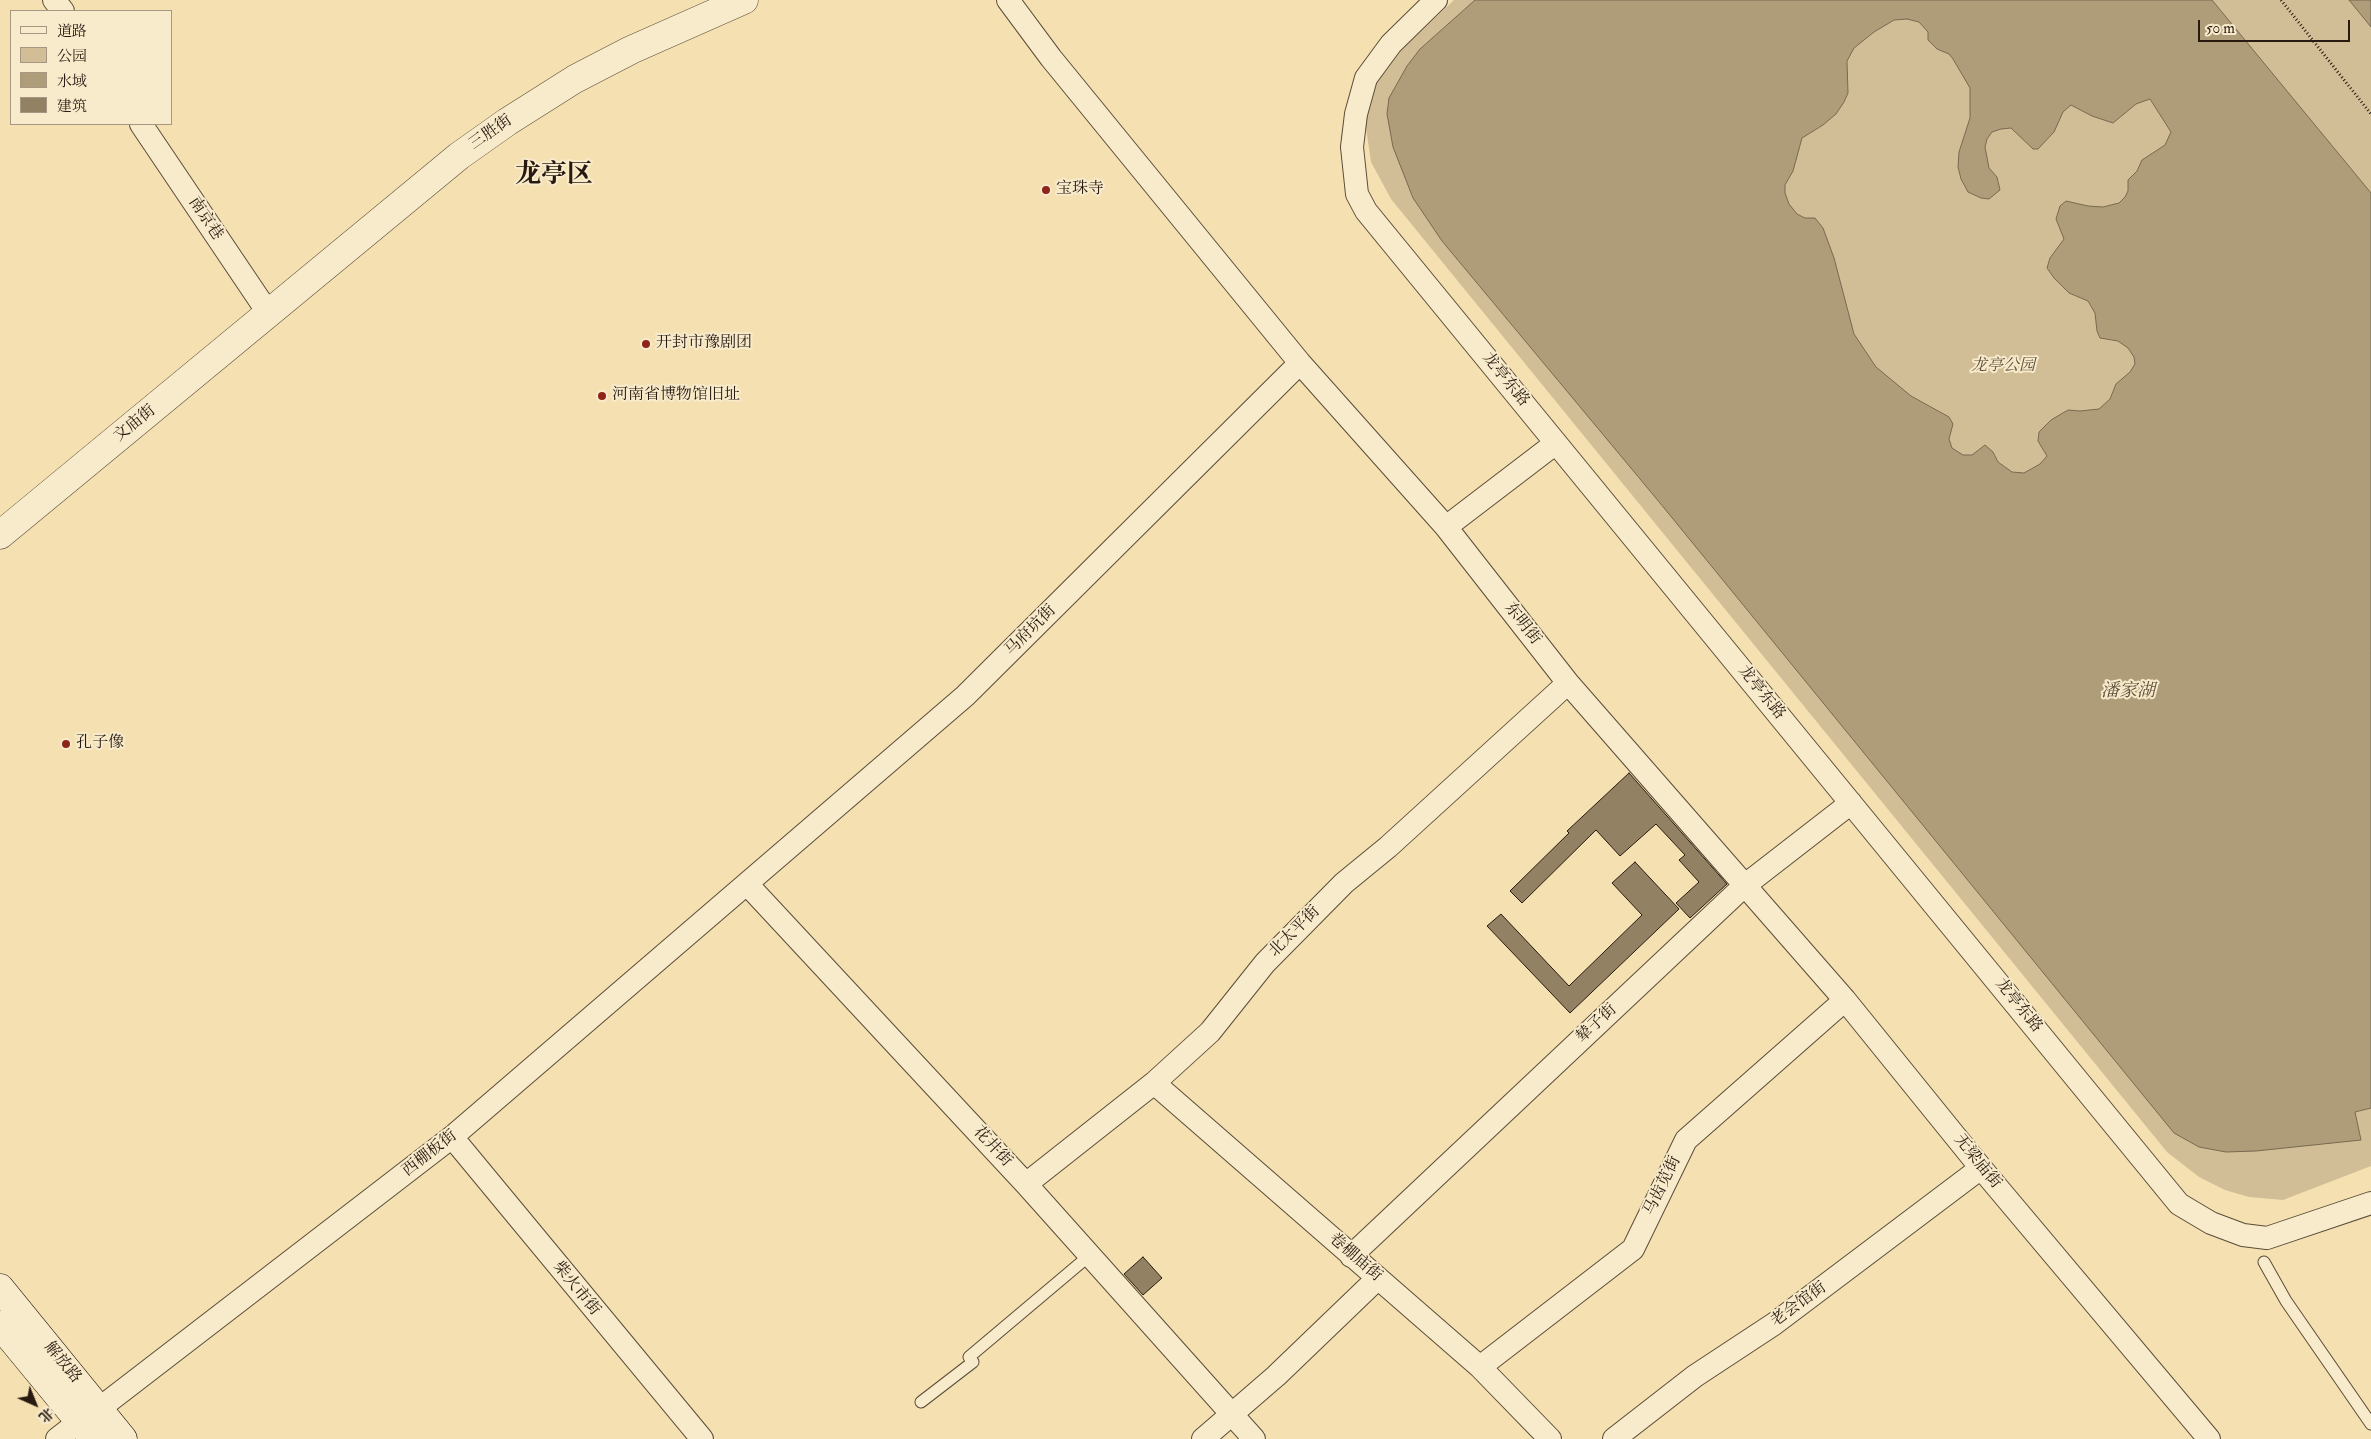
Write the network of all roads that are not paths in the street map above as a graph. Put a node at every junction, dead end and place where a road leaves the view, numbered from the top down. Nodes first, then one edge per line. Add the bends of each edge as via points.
1 (54, 0) edge
2 (1008, 0) edge
3 (1436, 0) edge
4 (733, 2) edge
5 (62, 10) edge
6 (142, 125) edge
7 (269, 314) junction
8 (1300, 363) junction
9 (1556, 443) junction
10 (1446, 527) junction
11 (0, 535) edge
12 (1568, 683) junction
13 (1851, 803) junction
14 (747, 884) junction
15 (1744, 886) junction
16 (1845, 1000) junction
17 (1154, 1083) junction
18 (452, 1137) junction
19 (1981, 1168) junction
20 (1026, 1184) junction
21 (2371, 1203) edge
22 (1090, 1256) junction
23 (1351, 1256) junction
24 (2264, 1262) dead end
25 (1378, 1278) junction
26 (0, 1288) edge
27 (0, 1325) edge
28 (1480, 1367) junction
29 (921, 1402) dead end
30 (1232, 1414) junction
31 (91, 1423) edge
32 (2371, 1424) edge
33 (57, 1439) edge
34 (123, 1439) edge
35 (702, 1439) edge
36 (1203, 1439) edge
37 (1254, 1439) edge
38 (1550, 1439) edge
39 (1614, 1439) edge
40 (2210, 1439) edge

1 - 5 street
2 - 8 street, 东明街 via 1057,66
3 - 9 street, 龙亭东路 via 1392,44 1366,78 1356,114 1352,147 1357,194 1366,211
4 - 7 street, 三胜街 via 575,79 507,122 459,156
6 - 7 street, 南京巷
7 - 11 street, 文庙街
8 - 10 street, 东明街
8 - 14 street, 马府坑街 via 965,696
9 - 10 street
9 - 13 street, 龙亭东路
10 - 12 street, 东明街
12 - 15 street, 东明街
12 - 17 street, 北太平街 via 1344,883 1265,963 1210,1032
13 - 15 street, 辇子街
13 - 21 street, 龙亭东路 via 2180,1204 2211,1223 2243,1235 2267,1238
14 - 18 street, 西棚板街
14 - 20 street, 花井街
15 - 16 street, 无梁庙街
15 - 23 street, 辇子街
16 - 19 street, 无梁庙街
16 - 28 street, 马齿苋街 via 1686,1140 1633,1249
17 - 20 street, 北太平街
17 - 23 street, 卷棚庙街
18 - 31 street, 西棚板街
18 - 35 street, 柴火市街
19 - 39 street, 老会馆街 via 1797,1308 1694,1376
19 - 40 street, 无梁庙街
20 - 22 street, 花井街
22 - 29 lane via 969,1358 973,1362
22 - 30 street, 花井街
23 - 25 street, 卷棚庙街
24 - 32 lane via 2286,1301
25 - 28 street, 卷棚庙街
25 - 30 street
26 - 31 street, 解放路
27 - 31 street, 解放路
28 - 38 street, 卷棚庙街
30 - 36 street
30 - 37 street, 花井街
31 - 33 street, 西棚板街
31 - 34 street, 解放路

